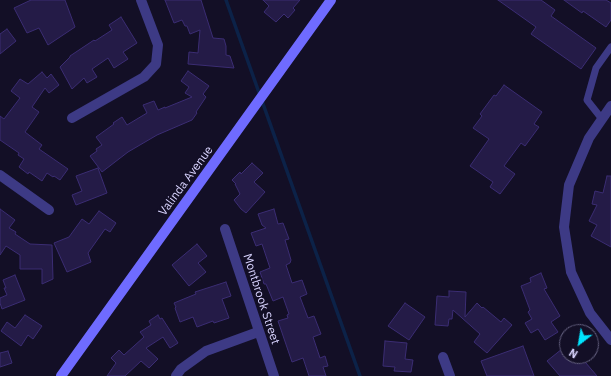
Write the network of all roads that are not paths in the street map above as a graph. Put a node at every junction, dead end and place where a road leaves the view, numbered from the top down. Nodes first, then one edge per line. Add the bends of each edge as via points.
1 (141, 0) edge
2 (331, 0) edge
3 (611, 47) edge
4 (611, 106) edge
5 (72, 118) dead end
6 (602, 119) junction
7 (0, 175) edge
8 (49, 210) dead end
9 (224, 230) dead end
10 (258, 332) junction
11 (611, 340) edge
12 (443, 357) dead end
13 (61, 376) edge
14 (176, 376) edge
15 (274, 376) edge
16 (450, 376) edge

1 - 5 street via 158,45 156,64 144,77
2 - 13 main road, Valinda Avenue
3 - 6 lane via 596,68 587,100
4 - 6 street
6 - 11 street via 589,138 569,185 564,227 571,272 590,313
7 - 8 street
9 - 10 street, Montbrook Street
10 - 14 street via 206,351 181,369
10 - 15 street, Montbrook Street
12 - 16 street

